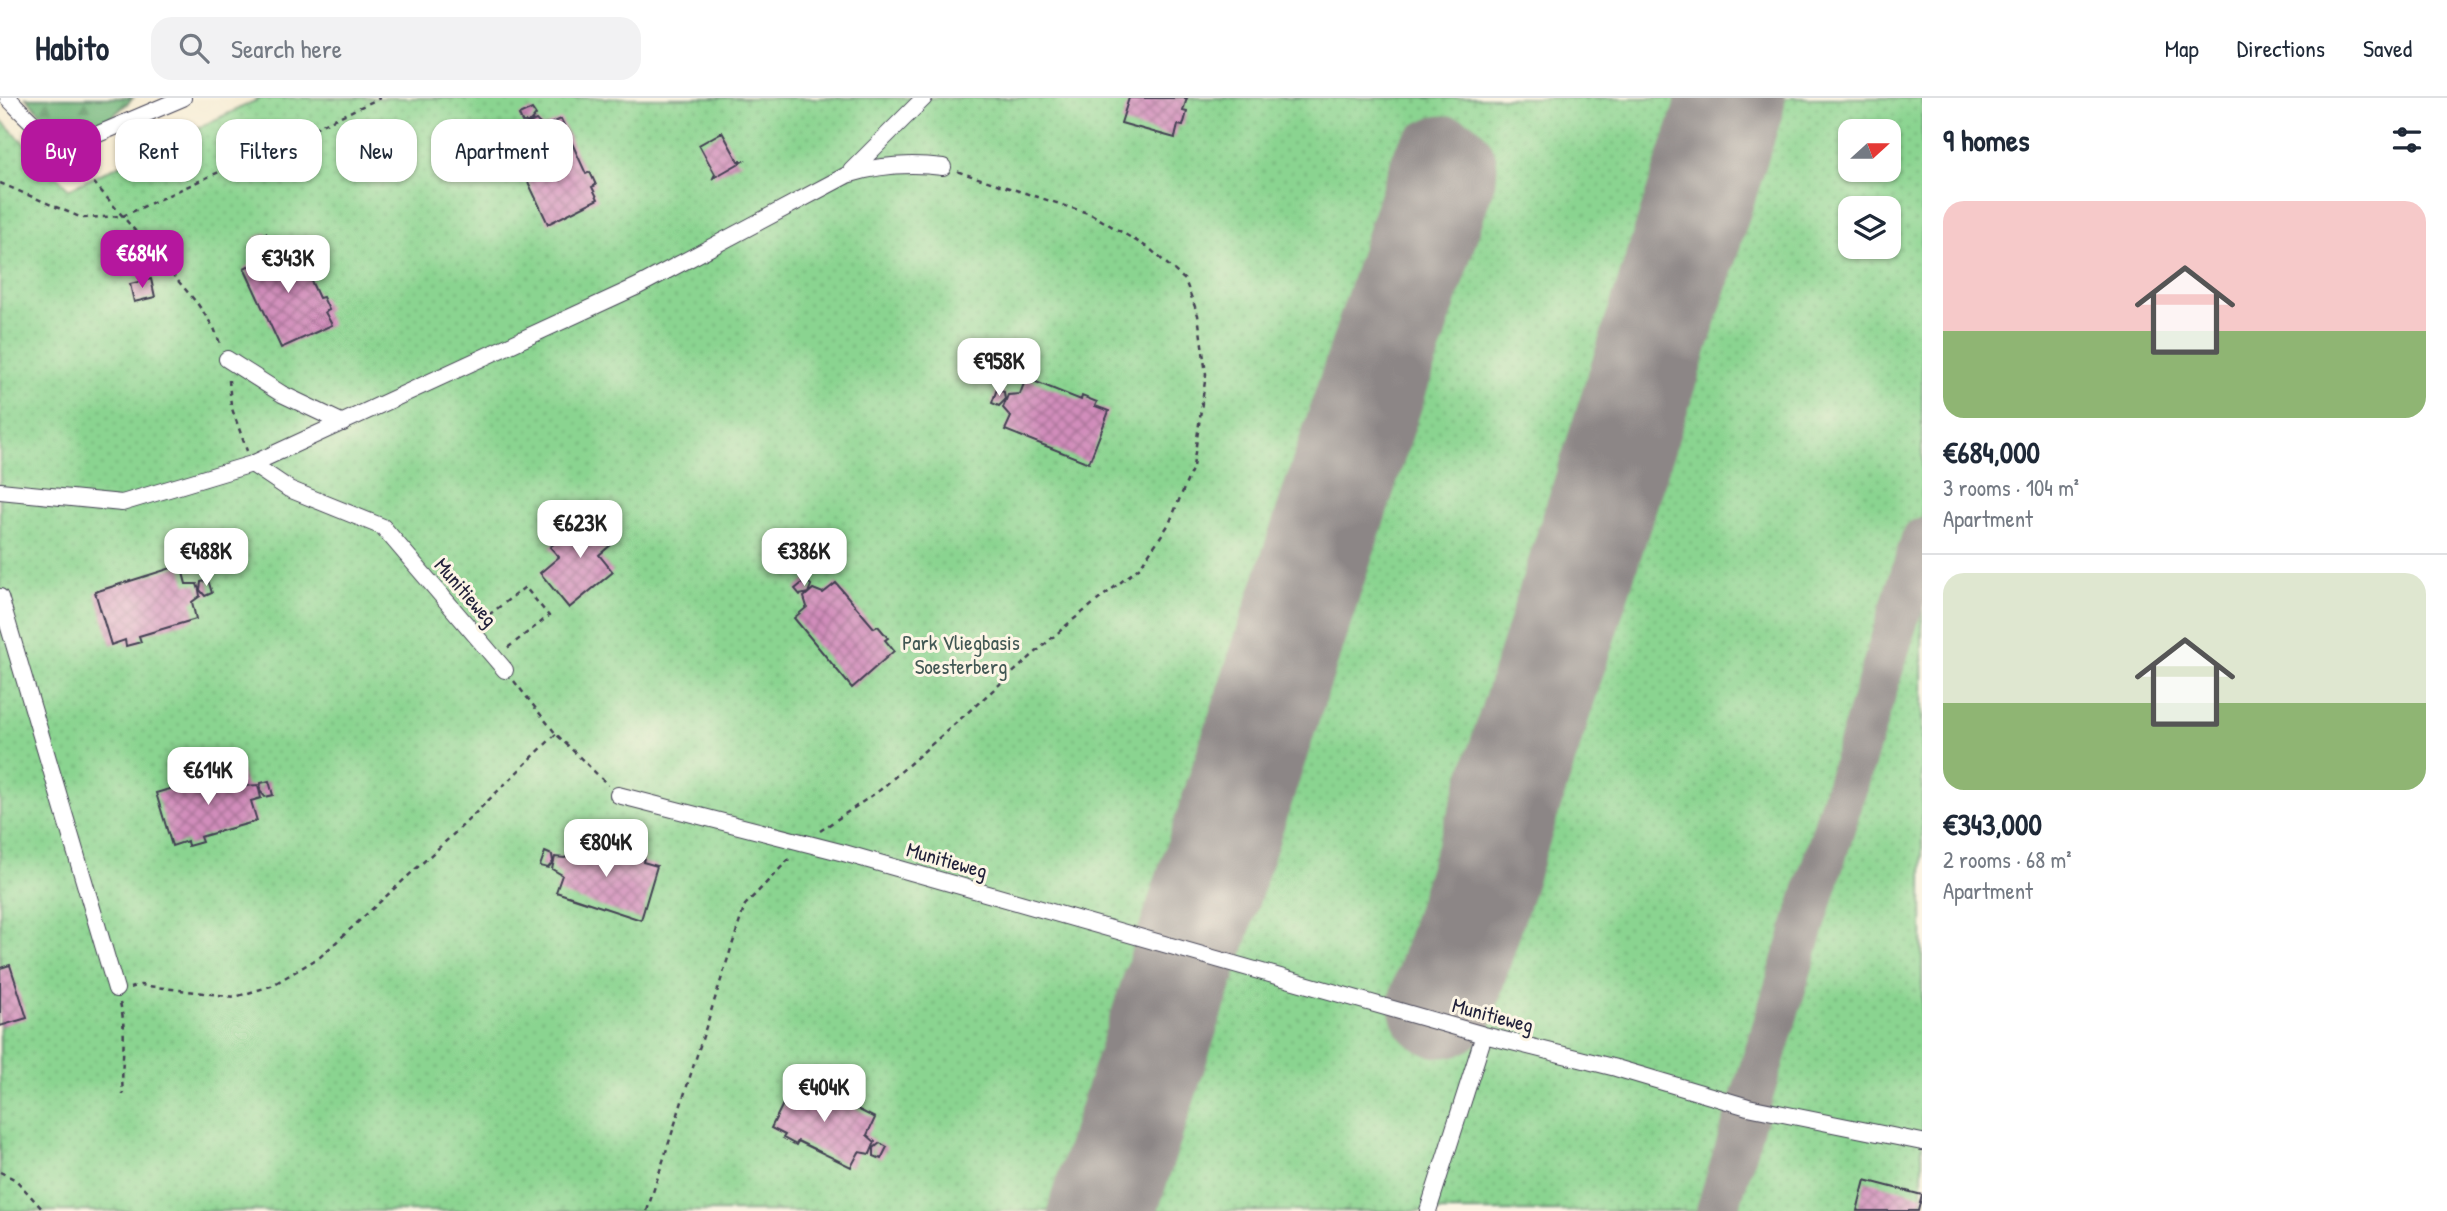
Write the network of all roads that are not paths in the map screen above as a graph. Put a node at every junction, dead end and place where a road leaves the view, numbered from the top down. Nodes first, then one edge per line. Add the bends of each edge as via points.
1 (8, 98) edge
2 (183, 98) edge
3 (924, 98) edge
4 (943, 167) road end
5 (847, 175) junction
6 (227, 359) road end
7 (343, 423) junction
8 (252, 464) junction
9 (0, 491) edge
10 (0, 597) edge
11 (500, 664) road end
12 (618, 794) road end
13 (117, 991) road end
14 (1484, 1035) junction
15 (1922, 1142) edge
16 (1427, 1211) edge

1 - 2 street via 47,135 70,146
3 - 5 street
4 - 5 street via 900,165
5 - 7 street via 638,286
6 - 7 street via 282,394
7 - 8 street
8 - 9 street via 122,503
8 - 11 street, Munitieweg via 289,489 383,527
10 - 13 street
12 - 14 street, Munitieweg via 805,842
14 - 15 street, Munitieweg via 1748,1107
14 - 16 street

